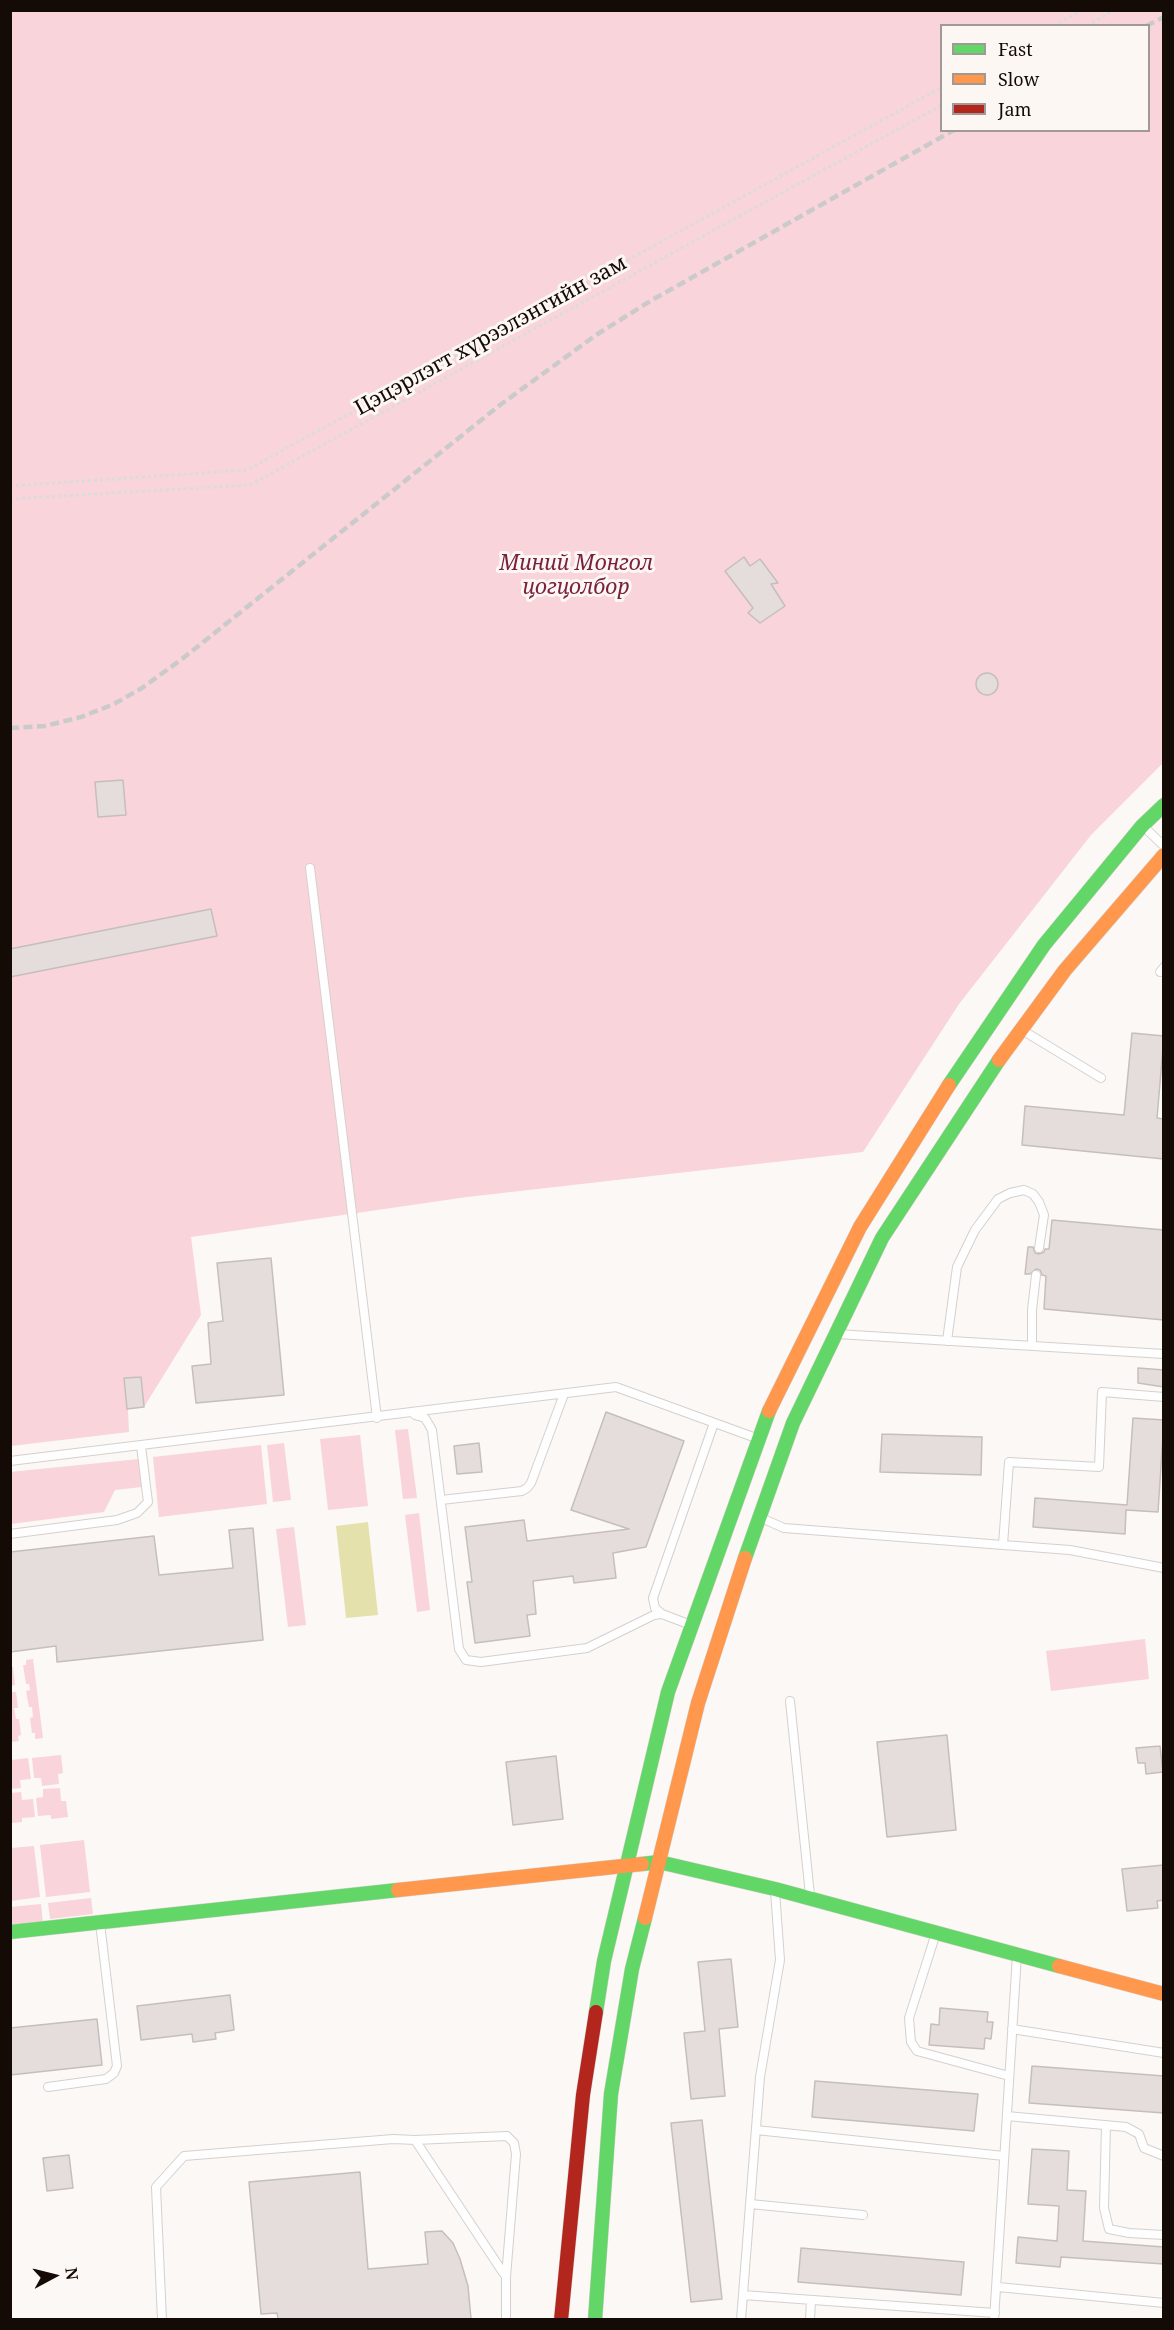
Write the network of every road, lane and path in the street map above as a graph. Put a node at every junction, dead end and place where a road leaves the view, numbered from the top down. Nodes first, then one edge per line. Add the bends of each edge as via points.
1 (1082, 10) edge
2 (1114, 10) edge
3 (1058, 24) edge
4 (1090, 24) edge
5 (940, 88) edge
6 (940, 106) edge
7 (10, 486) edge
8 (10, 499) edge
9 (1164, 805) edge
10 (1142, 826) junction
11 (1164, 846) edge
12 (1164, 855) edge
13 (310, 868) dead end
14 (1021, 1030) junction
15 (1101, 1078) dead end
16 (1039, 1248) dead end
17 (1036, 1275) dead end
18 (836, 1334) junction
19 (947, 1341) junction
20 (1032, 1345) junction
21 (1164, 1354) edge
22 (564, 1394) junction
23 (1164, 1397) edge
24 (408, 1414) junction
25 (377, 1418) junction
26 (714, 1423) junction
27 (758, 1439) junction
28 (141, 1446) junction
29 (10, 1461) edge
30 (441, 1500) junction
31 (759, 1517) junction
32 (10, 1534) edge
33 (1003, 1545) junction
34 (1164, 1568) edge
35 (662, 1614) junction
36 (692, 1625) junction
37 (790, 1701) dead end
38 (659, 1862) junction
39 (626, 1867) junction
40 (775, 1889) junction
41 (810, 1899) junction
42 (100, 1922) junction
43 (10, 1932) edge
44 (936, 1933) junction
45 (1017, 1955) junction
46 (1164, 1994) edge
47 (1012, 2029) junction
48 (1164, 2053) edge
49 (1009, 2076) junction
50 (48, 2086) dead end
51 (1007, 2116) junction
52 (1106, 2125) junction
53 (756, 2130) junction
54 (415, 2140) junction
55 (1004, 2156) junction
56 (1164, 2156) edge
57 (750, 2204) junction
58 (863, 2215) dead end
59 (1164, 2235) edge
60 (506, 2277) junction
61 (580, 2283) junction
62 (998, 2287) junction
63 (743, 2295) junction
64 (811, 2300) junction
65 (1164, 2303) edge
66 (995, 2316) edge
67 (162, 2319) edge
68 (506, 2319) edge
69 (561, 2319) edge
70 (595, 2319) edge
71 (741, 2319) edge
72 (810, 2319) edge

1 - 3 path
2 - 4 path
5 - 7 path, Цэцэрлэгт хүрээлэнгийн зам via 247,470
6 - 8 path, Цэцэрлэгт хүрээлэнгийн зам via 250,485
9 - 10 main road
10 - 11 lane
10 - 27 main road via 1044,945 941,1097 860,1227
12 - 14 main road via 1065,970
13 - 25 lane
14 - 15 lane
14 - 18 main road via 882,1238
16 - 19 lane via 1044,1215 1033,1194 1016,1190 998,1199 975,1230 957,1267
17 - 20 lane
18 - 19 lane
18 - 31 main road via 793,1423
19 - 20 lane
20 - 21 lane
22 - 24 lane
22 - 26 lane via 616,1387
22 - 30 lane via 527,1488
23 - 33 lane via 1102,1392 1099,1467 1009,1462
24 - 25 lane
24 - 30 lane via 430,1423
25 - 28 lane
26 - 27 lane
26 - 35 lane via 654,1593 655,1608
27 - 36 main road
28 - 29 lane
28 - 32 lane via 148,1502 137,1513 117,1520
30 - 35 lane via 459,1649 466,1660 481,1662 587,1648
31 - 33 lane via 784,1528
31 - 38 main road via 698,1703
33 - 34 lane via 1071,1550
35 - 36 lane
36 - 39 main road via 668,1692
37 - 41 lane
38 - 39 main road
38 - 40 main road
38 - 61 main road via 632,1970
39 - 42 main road
39 - 61 main road via 604,1961 585,2084
40 - 41 main road
40 - 53 lane via 780,1960 760,2077
41 - 44 main road
42 - 43 main road
42 - 50 lane via 117,2066 106,2079
44 - 45 main road
44 - 49 lane via 909,2018 911,2042 917,2051
45 - 46 main road
45 - 47 lane
47 - 48 lane
47 - 49 lane
49 - 51 lane
51 - 52 lane
51 - 55 lane
52 - 56 lane via 1126,2127 1139,2134 1144,2148
52 - 59 lane via 1104,2208 1109,2229
53 - 55 lane
53 - 57 lane
54 - 60 lane
54 - 60 lane via 507,2136 513,2143 516,2154
54 - 67 lane via 184,2156 156,2187
55 - 62 lane
57 - 58 lane
57 - 63 lane
60 - 68 lane
61 - 69 main road
61 - 70 main road
62 - 65 lane
62 - 66 lane
63 - 64 lane
63 - 71 lane
64 - 66 lane
64 - 72 lane

